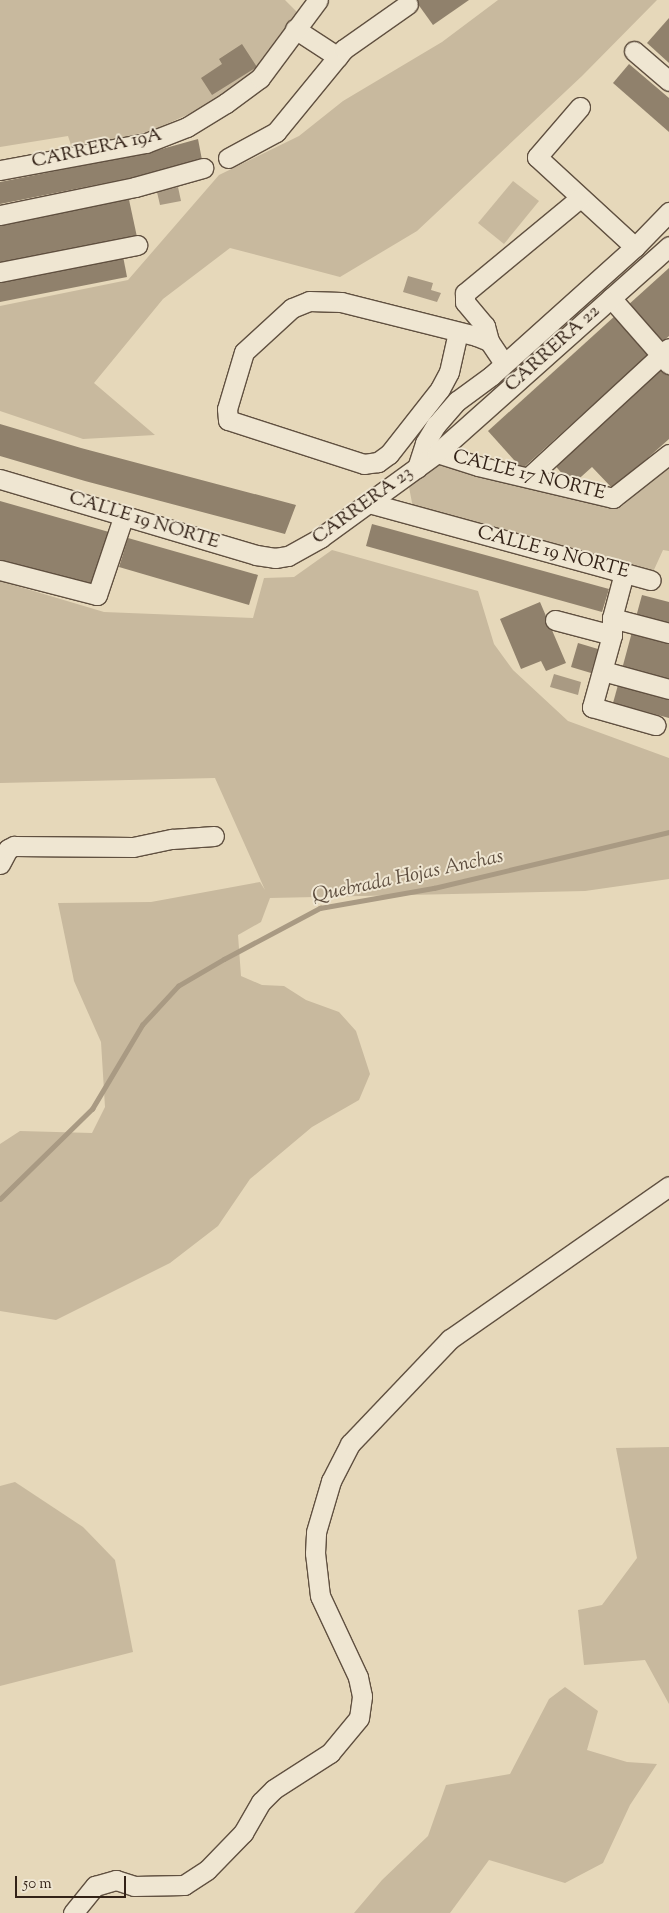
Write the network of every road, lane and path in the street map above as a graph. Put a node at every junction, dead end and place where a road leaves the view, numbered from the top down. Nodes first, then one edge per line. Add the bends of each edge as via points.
1 (318, 0) edge
2 (408, 4) dead end
3 (295, 29) junction
4 (634, 50) dead end
5 (338, 57) junction
6 (669, 81) edge
7 (580, 107) dead end
8 (228, 158) dead end
9 (203, 168) dead end
10 (0, 170) edge
11 (580, 198) junction
12 (669, 212) edge
13 (0, 215) edge
14 (138, 245) dead end
15 (635, 246) junction
16 (669, 246) edge
17 (0, 272) edge
18 (611, 298) junction
19 (458, 332) junction
20 (489, 341) junction
21 (666, 356) edge
22 (497, 369) junction
23 (437, 453) junction
24 (669, 454) edge
25 (417, 468) junction
26 (529, 478) junction
27 (0, 479) edge
28 (369, 503) junction
29 (124, 515) junction
30 (288, 556) joint
31 (0, 570) edge
32 (624, 572) junction
33 (651, 580) dead end
34 (555, 620) dead end
35 (612, 627) junction
36 (669, 634) edge
37 (603, 671) junction
38 (669, 689) edge
39 (656, 725) dead end
40 (214, 836) dead end
41 (0, 864) edge
42 (669, 1186) edge
43 (73, 1913) edge

1 - 3 street, CARRERA 19A
2 - 5 street via 344,49
3 - 5 street
3 - 10 street, CARRERA 19A via 260,78 187,127 146,143
4 - 6 street
5 - 8 street via 276,132
7 - 11 street via 537,158
9 - 13 street
11 - 15 street
11 - 20 street via 465,293 464,302 485,326
12 - 15 street
14 - 17 street
15 - 22 street
16 - 18 street, CARRERA 22
18 - 21 street
18 - 23 street, CARRERA 22
19 - 19 street via 341,302 309,301 292,308 244,352 227,409 228,420 364,464 378,462 389,454 440,389 448,372
19 - 20 street
20 - 22 street
21 - 26 street
22 - 25 street via 457,401 436,425 425,443
23 - 25 street, CARRERA 23
23 - 26 street, CALLE 17 NORTE
24 - 26 street, CALLE 17 NORTE via 620,495 606,497
25 - 28 street, CARRERA 23
27 - 29 street, CALLE 19 NORTE
28 - 30 street, CARRERA 23
28 - 32 street, CALLE 19 NORTE
29 - 30 street, CALLE 19 NORTE via 256,555
29 - 31 street via 97,595
32 - 33 street, CALLE 19 NORTE
32 - 35 street
34 - 35 street
35 - 36 street
35 - 37 street
37 - 38 street
37 - 39 street via 592,707
40 - 41 street via 172,839 133,847 14,846 8,849
42 - 43 street via 450,1339 350,1444 331,1481 316,1532 314,1554 320,1596 358,1677 362,1696 359,1718 330,1753 274,1789 260,1802 243,1833 208,1870 184,1885 134,1886 116,1880 95,1886

